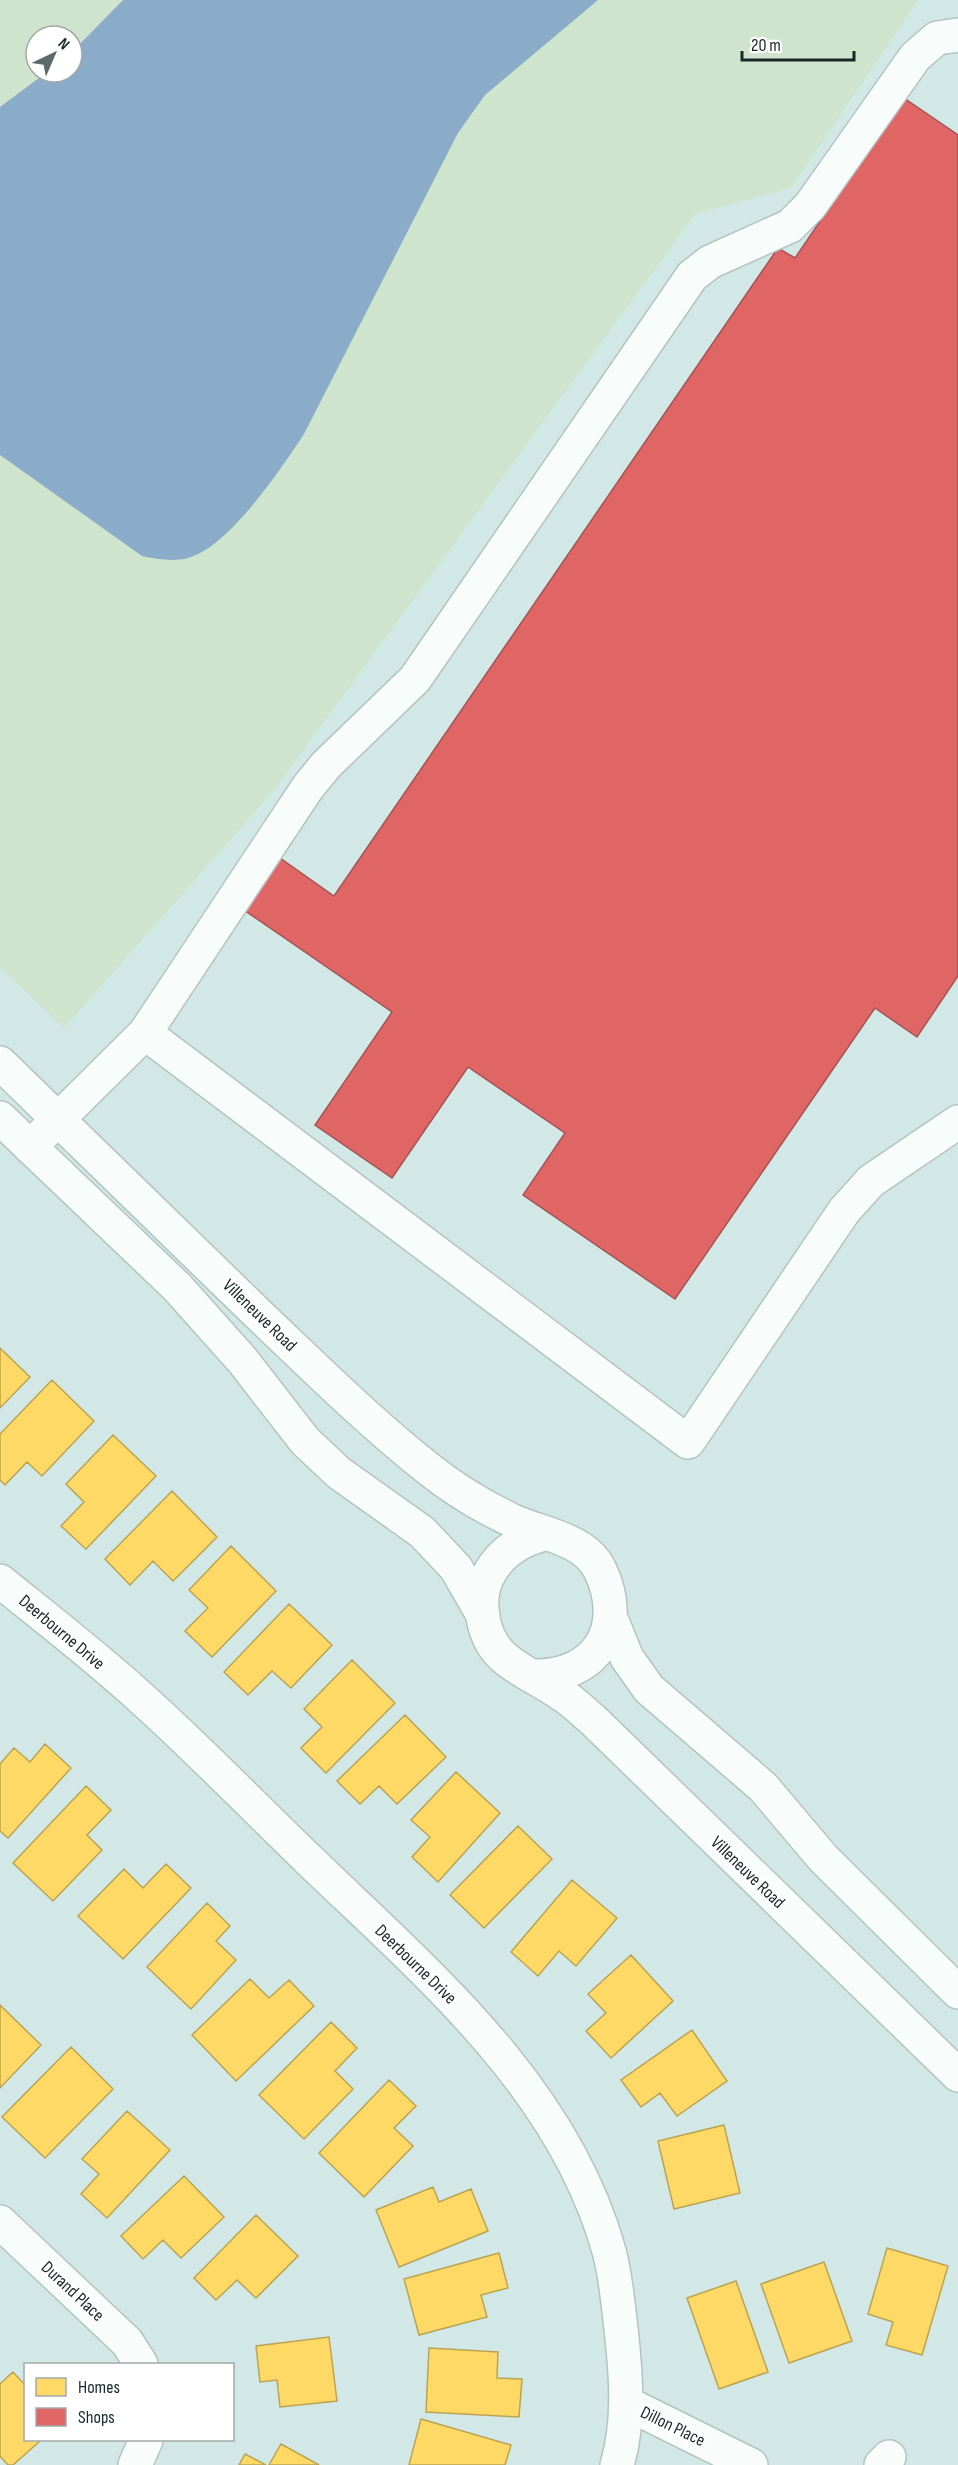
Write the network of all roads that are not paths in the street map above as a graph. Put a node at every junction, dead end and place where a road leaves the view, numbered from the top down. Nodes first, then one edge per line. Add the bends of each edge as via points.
1 (958, 35) edge
2 (145, 1032) junction
3 (0, 1063) edge
4 (0, 1119) edge
5 (58, 1119) junction
6 (958, 1122) edge
7 (30, 1147) junction
8 (545, 1533) junction
9 (0, 1581) edge
10 (483, 1615) junction
11 (612, 1621) junction
12 (532, 1676) junction
13 (958, 1992) edge
14 (958, 2075) edge
15 (0, 2222) edge
16 (140, 2363) edge
17 (626, 2403) junction
18 (145, 2441) edge
19 (135, 2465) edge
20 (617, 2465) edge
21 (751, 2465) edge

1 - 2 main road via 937,38 915,57 810,206 790,226 710,262 692,276 415,679 308,787
2 - 5 main road
2 - 6 main road via 688,1442 844,1211 871,1180
3 - 5 main road, Villeneuve Road
4 - 7 main road
5 - 7 main road
5 - 8 main road, Villeneuve Road via 302,1356 427,1468 477,1502
7 - 10 main road via 177,1287 305,1441 339,1473 422,1532 456,1568
8 - 10 main road via 523,1539 492,1569 482,1595
8 - 11 main road via 572,1543 591,1556 601,1571
9 - 17 main road, Deerbourne Drive via 139,1696 467,2013 522,2079 558,2134 589,2194 610,2252 624,2355
10 - 12 main road via 490,1640 505,1659
11 - 12 main road via 605,1639 591,1657 574,1669 553,1676
11 - 13 main road via 627,1658 649,1689 763,1787 823,1858
12 - 14 main road, Villeneuve Road via 564,1695 593,1720
15 - 16 main road, Durand Place via 127,2342
17 - 20 main road, Deerbourne Drive
17 - 21 main road, Dillon Place
18 - 19 main road

